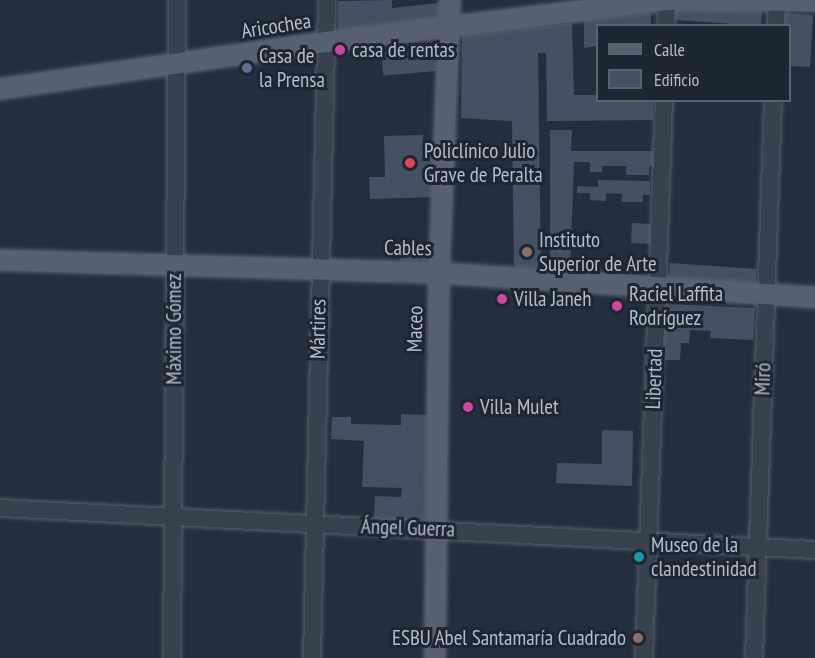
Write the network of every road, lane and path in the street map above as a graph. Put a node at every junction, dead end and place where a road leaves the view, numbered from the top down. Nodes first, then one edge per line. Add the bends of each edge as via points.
1 (177, 0) edge
2 (327, 0) edge
3 (450, 0) edge
4 (668, 0) edge
5 (777, 1) edge
6 (815, 1) edge
7 (666, 24) edge
8 (776, 24) edge
9 (450, 26) junction
10 (326, 42) junction
11 (178, 65) junction
12 (0, 89) edge
13 (664, 102) edge
14 (773, 102) edge
15 (0, 260) edge
16 (174, 266) junction
17 (320, 270) junction
18 (440, 273) junction
19 (657, 289) junction
20 (766, 294) junction
21 (815, 297) edge
22 (0, 508) edge
23 (174, 517) junction
24 (315, 525) junction
25 (437, 528) junction
26 (648, 542) junction
27 (757, 547) junction
28 (815, 550) edge
29 (172, 658) edge
30 (312, 658) edge
31 (435, 658) edge
32 (644, 658) edge
33 (754, 658) edge

1 - 11 street, Máximo Gómez
2 - 10 street, Mártires
3 - 9 main road, Maceo
4 - 5 main road, Aricochea
4 - 7 street
4 - 9 main road, Aricochea
5 - 6 main road, Aricochea
5 - 8 street
9 - 10 main road, Aricochea
9 - 18 main road, Maceo
10 - 11 main road, Aricochea
10 - 17 street, Mártires
11 - 12 main road, Aricochea
11 - 16 street, Máximo Gómez
13 - 19 street, Libertad
14 - 20 street, Miró
15 - 16 main road, Cables
16 - 17 main road, Cables
16 - 23 street, Máximo Gómez
17 - 18 main road, Cables
17 - 24 street, Mártires
18 - 19 main road, Cables
18 - 25 main road, Maceo
19 - 20 main road, Cables
19 - 26 street, Libertad
20 - 21 main road, Cables
20 - 27 street, Miró
22 - 23 street, Ángel Guerra
23 - 24 street, Ángel Guerra
23 - 29 street, Máximo Gómez
24 - 25 street, Ángel Guerra
24 - 30 street, Mártires
25 - 26 street, Ángel Guerra
25 - 31 main road, Maceo
26 - 27 street, Ángel Guerra
26 - 32 street, Libertad
27 - 28 street, Ángel Guerra
27 - 33 street, Miró

